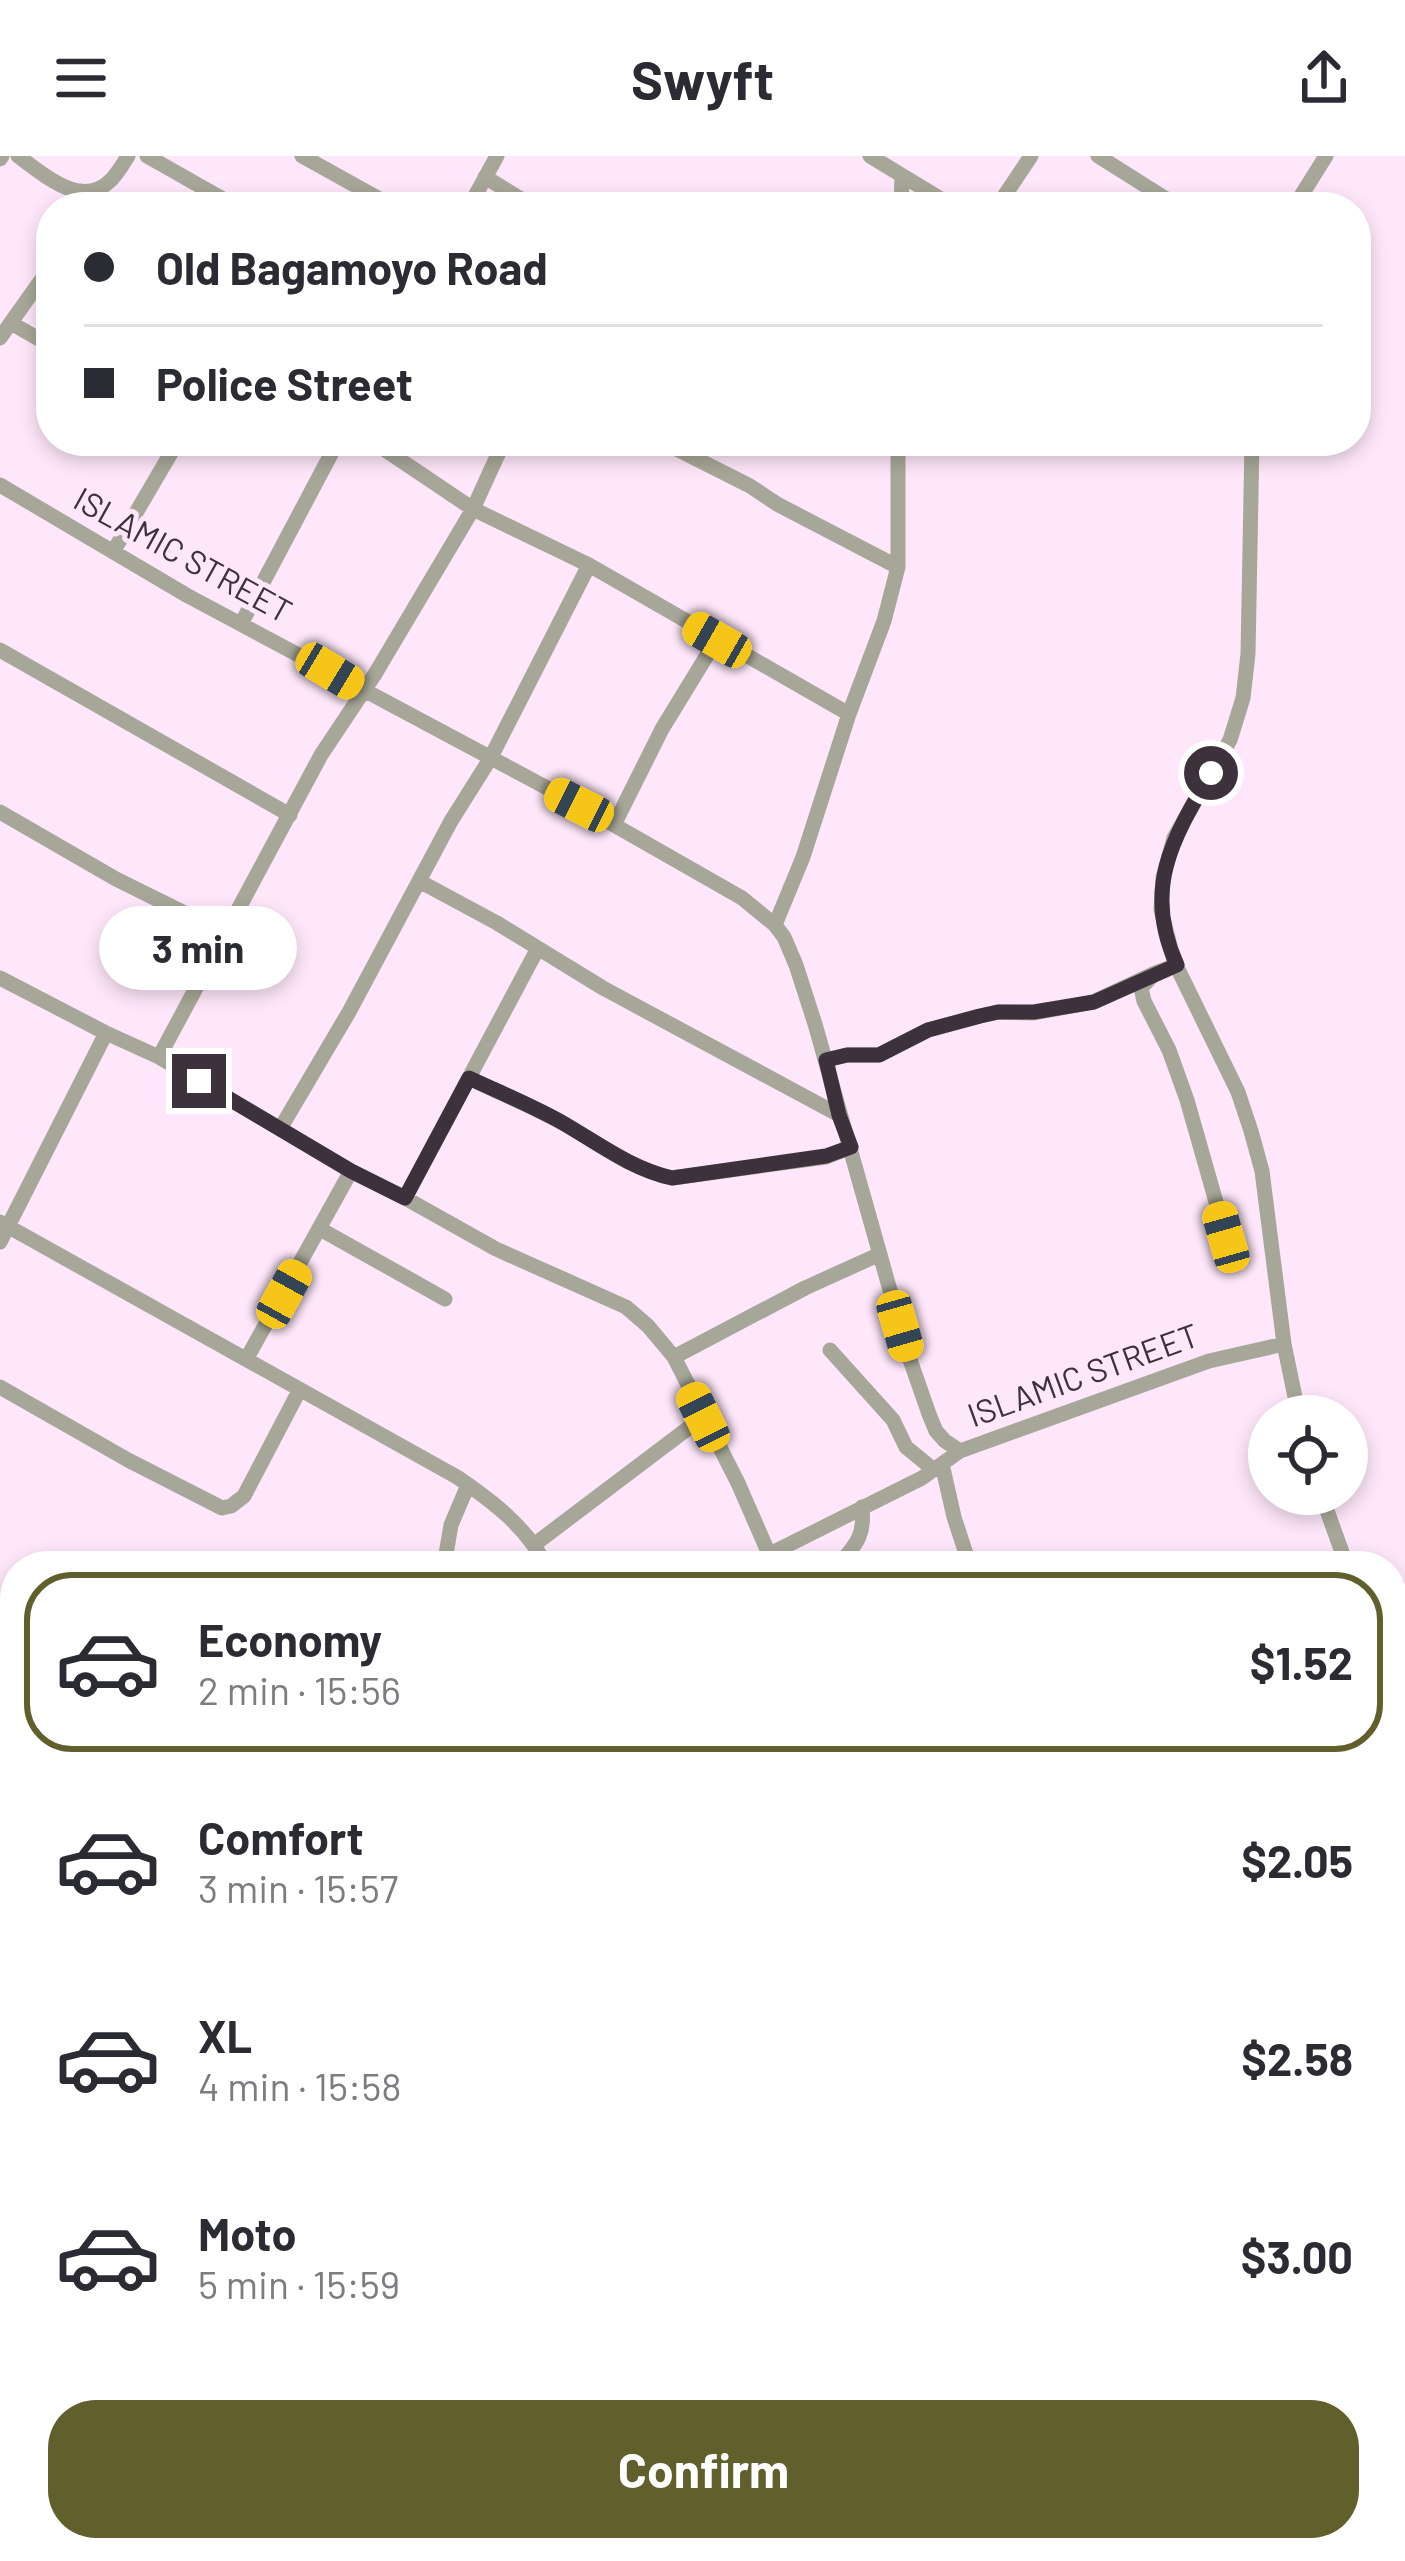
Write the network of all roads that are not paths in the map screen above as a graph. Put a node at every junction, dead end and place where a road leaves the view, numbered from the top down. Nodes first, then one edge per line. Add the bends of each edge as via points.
1 (18, 156) edge
2 (128, 156) edge
3 (147, 156) edge
4 (302, 156) edge
5 (496, 156) edge
6 (870, 156) edge
7 (1031, 156) edge
8 (1098, 156) edge
9 (1327, 156) edge
10 (902, 176) junction
11 (485, 177) junction
12 (61, 187) junction
13 (63, 192) edge
14 (211, 192) edge
15 (367, 192) edge
16 (477, 192) edge
17 (510, 192) edge
18 (901, 192) edge
19 (929, 192) edge
20 (1007, 192) edge
21 (1155, 192) edge
22 (1304, 192) edge
23 (36, 287) edge
24 (11, 323) junction
25 (36, 337) edge
26 (0, 338) edge
27 (169, 456) edge
28 (330, 456) edge
29 (394, 456) edge
30 (497, 456) edge
31 (691, 456) edge
32 (898, 456) edge
33 (1252, 456) edge
34 (0, 484) edge
35 (473, 509) junction
36 (113, 552) junction
37 (589, 565) junction
38 (898, 567) junction
39 (241, 624) junction
40 (717, 640) junction
41 (0, 650) edge
42 (363, 691) junction
43 (849, 714) junction
44 (490, 759) junction
45 (0, 812) edge
46 (290, 815) junction
47 (614, 825) junction
48 (418, 881) junction
49 (775, 925) junction
50 (225, 933) junction
51 (538, 948) junction
52 (1177, 965) junction
53 (1155, 973) junction
54 (0, 977) edge
55 (106, 1033) junction
56 (159, 1057) junction
57 (826, 1060) junction
58 (469, 1078) junction
59 (839, 1115) junction
60 (280, 1130) junction
61 (851, 1147) junction
62 (351, 1171) junction
63 (405, 1198) junction
64 (320, 1229) junction
65 (3, 1230) edge
66 (1226, 1237) dead end
67 (880, 1255) junction
68 (445, 1299) dead end
69 (1284, 1344) junction
70 (830, 1350) dead end
71 (674, 1357) junction
72 (247, 1358) junction
73 (0, 1387) edge
74 (299, 1391) junction
75 (1295, 1395) edge
76 (703, 1417) junction
77 (960, 1451) junction
78 (938, 1467) junction
79 (468, 1485) junction
80 (862, 1507) junction
81 (1328, 1515) edge
82 (535, 1544) junction
83 (447, 1551) edge
84 (538, 1551) edge
85 (768, 1551) edge
86 (775, 1551) edge
87 (850, 1551) edge
88 (965, 1551) edge
89 (1341, 1551) edge

1 - 12 street
2 - 12 street via 101,187
3 - 14 street
4 - 15 street
5 - 11 street
6 - 10 street
7 - 20 street
8 - 21 street
9 - 22 street
10 - 18 street
10 - 19 street
11 - 16 street
11 - 17 street
12 - 13 street
23 - 24 street
24 - 25 street
24 - 26 street
27 - 36 street
28 - 39 street
29 - 35 street
30 - 35 street
31 - 38 street
32 - 38 street
33 - 52 street via 1243,698 1230,740 1174,838 1163,878 1161,910
34 - 36 street, ISLAMIC STREET
35 - 37 street
35 - 42 street
36 - 39 street, ISLAMIC STREET
37 - 40 street
37 - 44 street
38 - 43 street
39 - 42 street, ISLAMIC STREET
40 - 43 street
40 - 47 street
41 - 46 street
42 - 44 street, ISLAMIC STREET
42 - 46 street
43 - 49 street
44 - 47 street, ISLAMIC STREET
44 - 48 street
45 - 50 street
46 - 50 street
47 - 49 street, ISLAMIC STREET
48 - 51 street
48 - 60 street
49 - 57 street, ISLAMIC STREET
50 - 56 street
51 - 58 street
51 - 59 street
52 - 53 street
52 - 69 street via 1251,1131
53 - 57 street via 1094,1002 998,1012 928,1030 879,1055
53 - 66 street via 1141,988 1144,1001 1187,1100
54 - 55 street
55 - 56 street
55 - 65 street
56 - 60 street
57 - 59 street, ISLAMIC STREET
58 - 61 street via 632,1165 672,1178
58 - 63 street
59 - 61 street, ISLAMIC STREET
60 - 62 street
61 - 67 street, ISLAMIC STREET
62 - 63 street
62 - 64 street
63 - 71 street via 626,1306
64 - 68 street
64 - 72 street
65 - 72 street
67 - 71 street
67 - 77 street, ISLAMIC STREET via 928,1414
69 - 75 street
69 - 77 street, ISLAMIC STREET via 1209,1361
70 - 78 street via 893,1420 906,1447
71 - 76 street
72 - 74 street
73 - 74 street via 222,1508 244,1496
74 - 79 street
76 - 82 street
76 - 85 street
77 - 78 street
78 - 80 street
78 - 88 street
79 - 82 street
79 - 83 street
80 - 86 street
80 - 87 street via 862,1536
81 - 89 street
82 - 84 street

